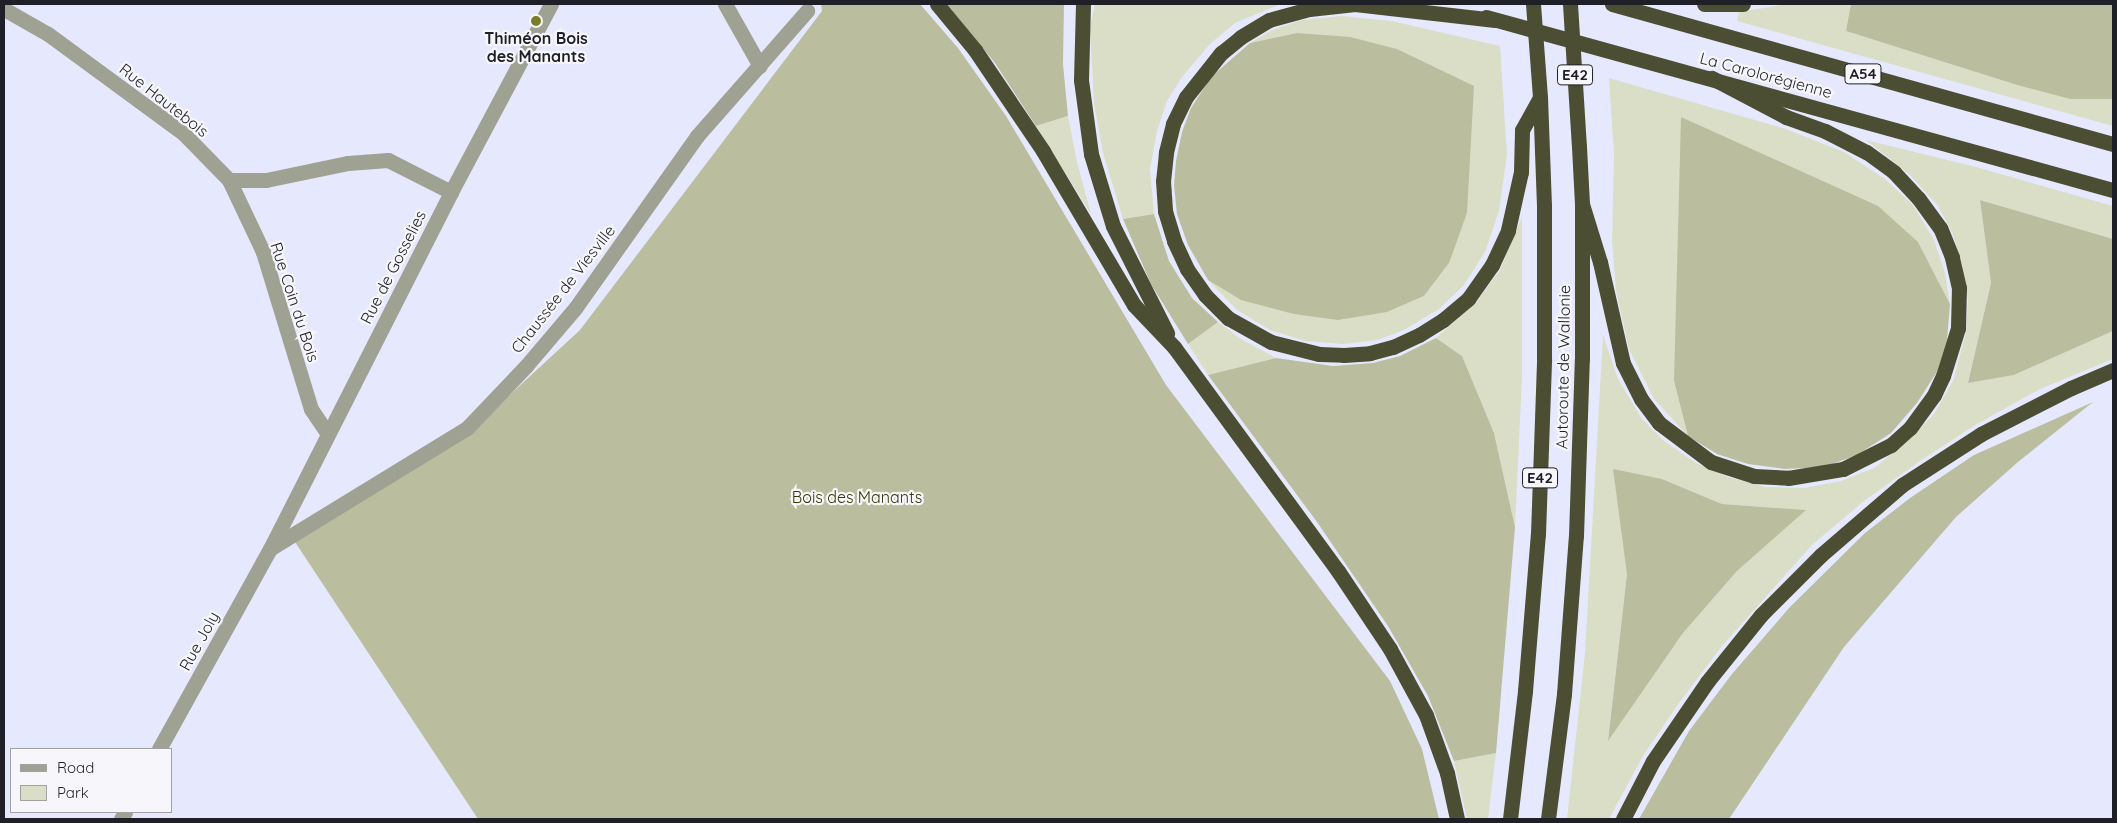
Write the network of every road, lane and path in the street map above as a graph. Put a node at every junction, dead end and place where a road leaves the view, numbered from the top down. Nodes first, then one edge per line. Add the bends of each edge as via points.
1 (551, 4) edge
2 (725, 4) edge
3 (937, 4) edge
4 (1083, 4) edge
5 (1438, 4) edge
6 (1533, 4) edge
7 (1570, 4) edge
8 (1612, 4) edge
9 (1704, 4) edge
10 (1743, 4) edge
11 (4, 9) edge
12 (807, 11) dead end
13 (1495, 20) junction
14 (760, 66) junction
15 (1712, 78) junction
16 (1540, 98) junction
17 (2113, 144) edge
18 (229, 180) junction
19 (2113, 190) edge
20 (451, 192) junction
21 (1582, 204) junction
22 (1174, 347) junction
23 (2113, 370) edge
24 (328, 434) junction
25 (270, 549) junction
26 (160, 748) edge
27 (1456, 819) edge
28 (1510, 819) edge
29 (1548, 819) edge
30 (1623, 819) edge

1 - 20 street, Rue de Gosselies
2 - 14 street
3 - 22 highway via 975,50 1044,151 1134,305
4 - 22 highway via 1081,80 1091,154 1113,226
5 - 13 highway, La Carolorégienne
6 - 16 highway, Autoroute de Wallonie / E42, bridge
7 - 21 highway, Autoroute de Wallonie / E42, bridge
8 - 17 highway, La Carolorégienne / A54
9 - 10 highway
11 - 18 street, Rue Hautebois via 48,34 184,134
12 - 14 street, Chaussée de Viesville
13 - 15 highway, La Carolorégienne
13 - 16 highway via 1355,4 1309,9 1268,20 1221,53 1186,97 1173,124 1166,153 1163,181 1165,211 1187,269 1205,295 1228,318 1271,342 1295,349 1319,354 1370,353 1419,335 1468,299 1492,266 1508,230 1521,172 1522,130
14 - 25 street, Chaussée de Viesville via 697,136 576,307 526,366 466,428
15 - 19 highway, La Carolorégienne
15 - 21 highway via 1786,117 1825,131 1866,152 1894,172 1940,228 1952,257 1959,288 1958,328 1934,395 1910,428 1891,445 1843,468 1788,478 1754,476 1711,462 1659,423 1641,399 1623,363 1600,262
16 - 28 highway, Autoroute de Wallonie / E42 via 1544,359 1538,534
18 - 20 street via 266,180 348,163 388,160
18 - 24 street, Rue Coin du Bois via 263,252 311,410
20 - 24 street, Rue de Gosselies
21 - 29 highway, Autoroute de Wallonie / E42 via 1582,359 1576,536 1564,694
22 - 27 highway via 1338,571 1390,649 1426,715 1447,773
23 - 30 highway via 1981,434 1902,486 1821,555 1761,614 1707,682 1653,760
24 - 25 street, Rue de Gosselies
25 - 26 street, Rue Joly

